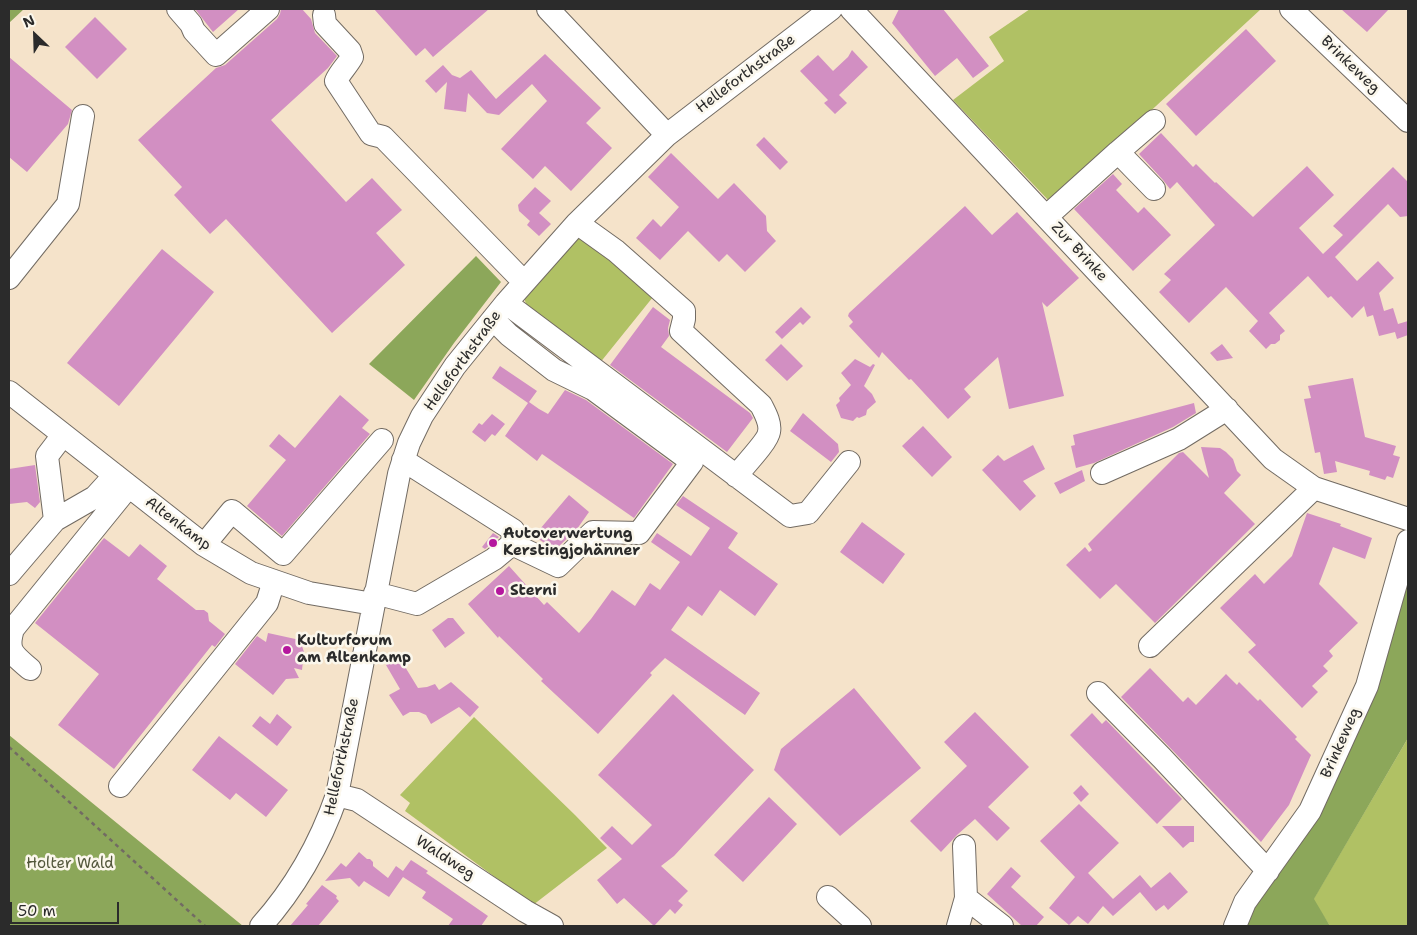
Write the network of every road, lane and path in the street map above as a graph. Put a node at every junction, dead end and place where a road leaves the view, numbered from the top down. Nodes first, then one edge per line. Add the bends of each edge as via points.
1 (178, 9) edge
2 (268, 9) edge
3 (548, 9) edge
4 (831, 9) edge
5 (850, 9) edge
6 (1291, 9) edge
7 (328, 11) edge
8 (83, 116) dead end
9 (1154, 121) dead end
10 (1408, 121) edge
11 (667, 134) junction
12 (1118, 152) junction
13 (1154, 189) dead end
14 (1046, 217) junction
15 (577, 223) junction
16 (9, 278) edge
17 (524, 282) junction
18 (500, 311) junction
19 (9, 392) edge
20 (1226, 409) junction
21 (63, 435) junction
22 (382, 440) dead end
23 (403, 460) junction
24 (848, 462) dead end
25 (1102, 473) dead end
26 (736, 476) junction
27 (122, 481) junction
28 (1314, 488) junction
29 (1408, 519) edge
30 (55, 520) junction
31 (1408, 541) edge
32 (512, 544) junction
33 (204, 545) junction
34 (9, 574) edge
35 (274, 582) junction
36 (374, 598) junction
37 (1150, 646) dead end
38 (30, 669) dead end
39 (1098, 693) dead end
40 (9, 747) edge
41 (120, 786) dead end
42 (337, 795) junction
43 (964, 846) dead end
44 (1268, 871) junction
45 (828, 897) dead end
46 (966, 898) junction
47 (268, 924) edge
48 (205, 926) edge
49 (552, 926) edge
50 (860, 926) edge
51 (958, 926) edge
52 (1002, 926) edge
53 (1235, 926) edge

1 - 2 street via 216,55
3 - 11 street
4 - 11 street, Helleforthstraße
5 - 14 street, Zur Brinke
6 - 10 street, Brinkeweg
7 - 17 street via 325,24 352,57 336,81 371,134 383,137
8 - 16 street via 68,204
9 - 12 street
11 - 15 street, Helleforthstraße
12 - 13 street
12 - 14 street
14 - 20 street, Zur Brinke
15 - 17 street, Helleforthstraße
15 - 26 street via 616,251 684,310 681,331 761,405 770,431
17 - 18 street, Helleforthstraße
18 - 23 street, Helleforthstraße via 455,366 422,416
18 - 26 street
18 - 32 street via 509,335 554,370 594,389 692,462 639,533 593,532 558,566
19 - 21 street, Altenkamp
20 - 25 street via 1180,438
20 - 28 street, Zur Brinke via 1274,459
21 - 27 street, Altenkamp
21 - 30 street via 47,456
22 - 33 street via 283,554 232,511
23 - 32 street via 513,530
23 - 36 street, Helleforthstraße
24 - 26 street via 808,513 790,516
27 - 30 street
27 - 33 street, Altenkamp
27 - 38 street via 13,629 9,641 11,652
28 - 29 street, Zur Brinke
28 - 37 street
30 - 34 street
31 - 44 street, Brinkeweg via 1367,686 1310,811
32 - 36 street, Altenkamp via 494,559 417,604
33 - 35 street, Altenkamp via 251,574
35 - 36 street, Altenkamp via 309,593
35 - 41 street via 267,603
36 - 42 street, Helleforthstraße
39 - 44 street
40 - 48 path
42 - 47 street, Helleforthstraße via 309,861
42 - 49 street, Waldweg via 357,800
43 - 46 street
44 - 53 street, Brinkeweg via 1245,902
45 - 50 street
46 - 51 street
46 - 52 street

